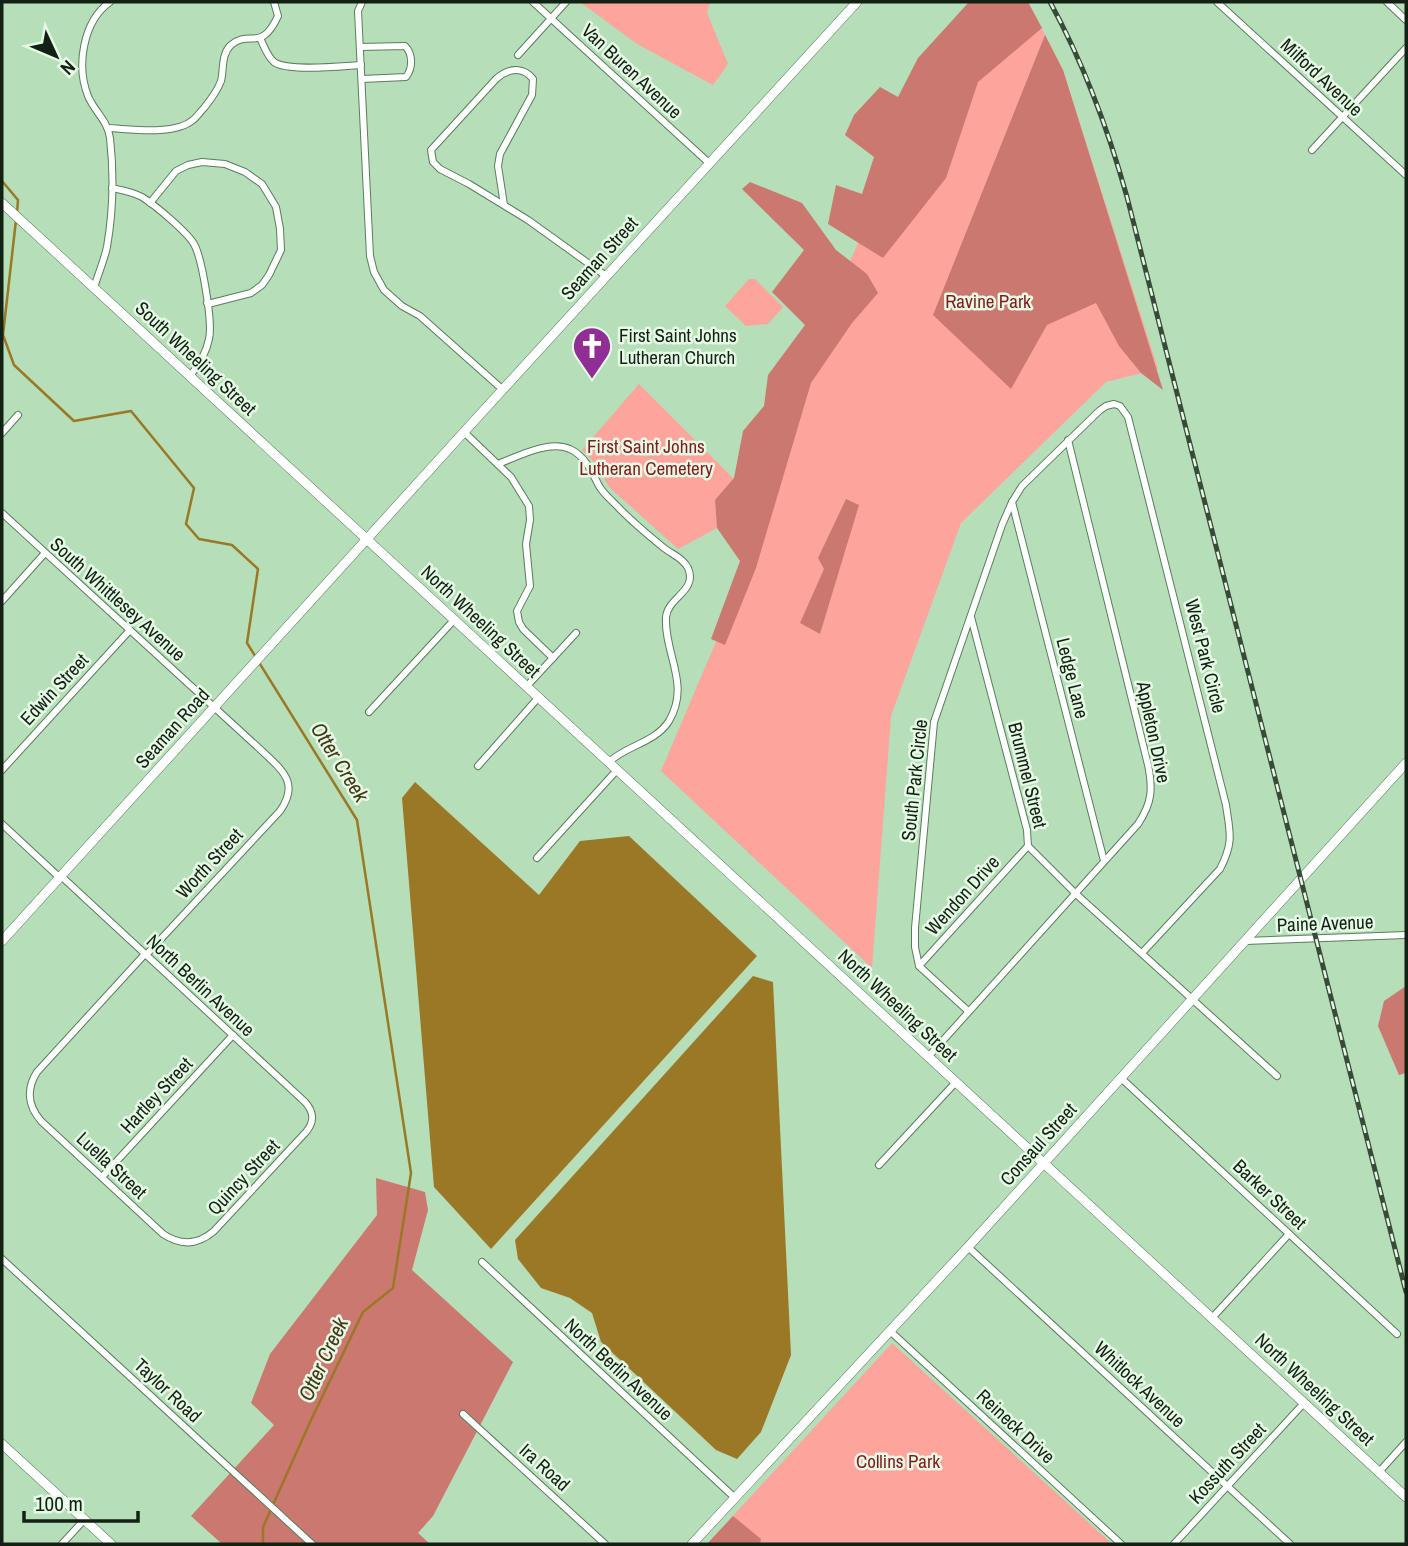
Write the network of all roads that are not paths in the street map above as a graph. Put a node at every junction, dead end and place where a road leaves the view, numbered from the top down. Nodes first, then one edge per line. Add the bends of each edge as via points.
1 (110, 2) edge
2 (274, 2) edge
3 (362, 2) edge
4 (533, 2) edge
5 (566, 2) edge
6 (857, 2) edge
7 (1217, 2) edge
8 (1387, 2) edge
9 (552, 18) junction
10 (1406, 20) edge
11 (260, 38) junction
12 (360, 47) junction
13 (1406, 48) edge
14 (518, 55) dead end
15 (361, 65) junction
16 (362, 79) junction
17 (1343, 117) junction
18 (108, 128) junction
19 (1312, 150) dead end
20 (709, 163) junction
21 (1406, 176) edge
22 (112, 188) junction
23 (2, 203) edge
24 (150, 203) junction
25 (504, 205) junction
26 (606, 276) junction
27 (94, 288) junction
28 (207, 303) junction
29 (190, 376) junction
30 (502, 389) junction
31 (18, 415) dead end
32 (464, 432) junction
33 (2, 433) edge
34 (1068, 439) junction
35 (498, 464) junction
36 (1012, 502) junction
37 (2, 513) edge
38 (368, 539) junction
39 (45, 553) junction
40 (2, 601) edge
41 (971, 615) junction
42 (454, 620) junction
43 (130, 631) junction
44 (576, 633) dead end
45 (553, 658) junction
46 (526, 687) junction
47 (538, 698) junction
48 (214, 708) junction
49 (369, 712) dead end
50 (609, 762) junction
51 (1406, 763) edge
52 (478, 766) dead end
53 (2, 770) edge
54 (617, 770) junction
55 (289, 789) joint
56 (2, 824) edge
57 (1028, 846) junction
58 (537, 858) dead end
59 (1104, 861) junction
60 (60, 877) junction
61 (1076, 894) junction
62 (1406, 935) edge
63 (2, 941) edge
64 (1245, 941) junction
65 (1142, 953) junction
66 (145, 955) junction
67 (919, 966) junction
68 (1193, 999) junction
69 (968, 1011) junction
70 (233, 1035) junction
71 (928, 1056) junction
72 (1277, 1076) dead end
73 (1121, 1078) junction
74 (956, 1082) junction
75 (29, 1097) joint
76 (313, 1120) joint
77 (1044, 1164) junction
78 (879, 1165) dead end
79 (102, 1177) junction
80 (1289, 1234) junction
81 (187, 1243) joint
82 (968, 1247) junction
83 (2, 1259) edge
84 (482, 1262) dead end
85 (1212, 1318) junction
86 (890, 1331) junction
87 (1397, 1334) dead end
88 (1304, 1403) junction
89 (463, 1414) dead end
90 (1406, 1442) edge
91 (2, 1444) edge
92 (1379, 1472) junction
93 (1227, 1486) junction
94 (1406, 1497) edge
95 (735, 1498) junction
96 (84, 1520) junction
97 (62, 1544) edge
98 (111, 1544) edge
99 (312, 1544) edge
100 (606, 1544) edge
101 (692, 1544) edge
102 (1121, 1544) edge
103 (1174, 1544) edge
104 (1290, 1544) edge

1 - 18 street via 90,25 82,58 88,96
2 - 11 street via 278,16
3 - 12 street via 358,11
4 - 9 street, Van Buren Avenue
5 - 9 street
6 - 20 street, Seaman Street
7 - 17 street, Milford Avenue
8 - 10 street
9 - 14 street
9 - 20 street, Van Buren Avenue
11 - 15 street via 268,55 284,66
11 - 18 street via 241,40 226,51 217,92 192,121 163,130
12 - 15 street
12 - 16 street via 405,46 411,59 406,77
13 - 17 street
15 - 16 street
16 - 30 street via 374,272 384,290
17 - 19 street
17 - 21 street, Milford Avenue
18 - 22 street
20 - 26 street, Seaman Street
22 - 24 street
22 - 27 street via 107,248
23 - 27 street, South Wheeling Street
24 - 28 street via 196,247
24 - 28 street via 176,171 202,162 245,172 262,184 276,207 281,250 262,285 251,293
25 - 25 street via 440,169 430,153 500,75 523,70 533,79 531,95 500,154
25 - 26 street
26 - 30 street, Seaman Street
27 - 29 street, South Wheeling Street
28 - 29 street via 210,336 201,362
29 - 38 street, South Wheeling Street
30 - 32 street, Seaman Street
31 - 33 street
32 - 35 street
32 - 38 street, Seaman Street
34 - 36 street, South Park Circle
34 - 59 street, Appleton Drive via 1152,789 1144,815
34 - 65 street, West Park Circle via 1106,406 1120,406 1128,417 1231,839 1220,869
35 - 45 street via 528,506 530,520 526,544 530,586 517,611 519,622
35 - 50 street via 535,450 571,450 617,506 689,570 687,590 672,601 666,615 678,682 677,702 663,730
36 - 41 street, South Park Circle
36 - 59 street, Ledge Lane
37 - 39 street, South Whittlesey Avenue
38 - 42 street, North Wheeling Street
38 - 48 street, Seaman Road
39 - 40 street
39 - 43 street, South Whittlesey Avenue
41 - 57 street, Brummel Street
41 - 67 street, South Park Circle via 933,722 915,928
42 - 46 street, North Wheeling Street
42 - 49 street
43 - 48 street, South Whittlesey Avenue
43 - 53 street, Edwin Street
44 - 45 street
45 - 46 street
46 - 47 street, North Wheeling Street
47 - 50 street, North Wheeling Street
47 - 52 street
48 - 55 street, South Whittlesey Avenue via 278,766
48 - 60 street, Seaman Road
50 - 54 street, North Wheeling Street
51 - 64 street, Consaul Street
54 - 58 street
54 - 71 street, North Wheeling Street
55 - 66 street, Worth Street via 280,811
56 - 60 street, North Berlin Avenue
57 - 61 street, Brummel Street
57 - 67 street, Wendon Drive
59 - 61 street, Appleton Drive
60 - 63 street, Seaman Road
60 - 66 street, North Berlin Avenue
61 - 65 street, Brummel Street
61 - 69 street, Appleton Drive
62 - 64 street, Paine Avenue
64 - 68 street, Consaul Street
65 - 68 street, Brummel Street
66 - 70 street, North Berlin Avenue
66 - 75 street, Worth Street via 37,1072
67 - 69 street
68 - 72 street, Brummel Street
68 - 73 street, Consaul Street
69 - 71 street, Appleton Drive
70 - 76 street, North Berlin Avenue via 307,1104
70 - 79 street, Hartley Street
71 - 74 street, North Wheeling Street
73 - 77 street, Consaul Street
73 - 80 street, Barker Street
74 - 77 street, North Wheeling Street
74 - 78 street
75 - 79 street, Luella Street via 38,1118
76 - 81 street, Quincy Street via 211,1235
77 - 82 street, Consaul Street
77 - 85 street, North Wheeling Street
79 - 81 street, Luella Street via 163,1234
80 - 85 street
80 - 87 street, Barker Street
82 - 86 street, Consaul Street
82 - 93 street, Whitlock Avenue
83 - 99 street, Taylor Road
84 - 95 street, North Berlin Avenue
85 - 88 street, North Wheeling Street
86 - 95 street, Consaul Street
86 - 102 street, Reineck Drive
88 - 92 street, North Wheeling Street
88 - 93 street, Kossuth Street
89 - 100 street, Ira Road
90 - 92 street
91 - 96 street
92 - 94 street, North Wheeling Street
93 - 103 street, Kossuth Street
93 - 104 street, Whitlock Avenue
95 - 101 street, Consaul Street
96 - 97 street
96 - 98 street

